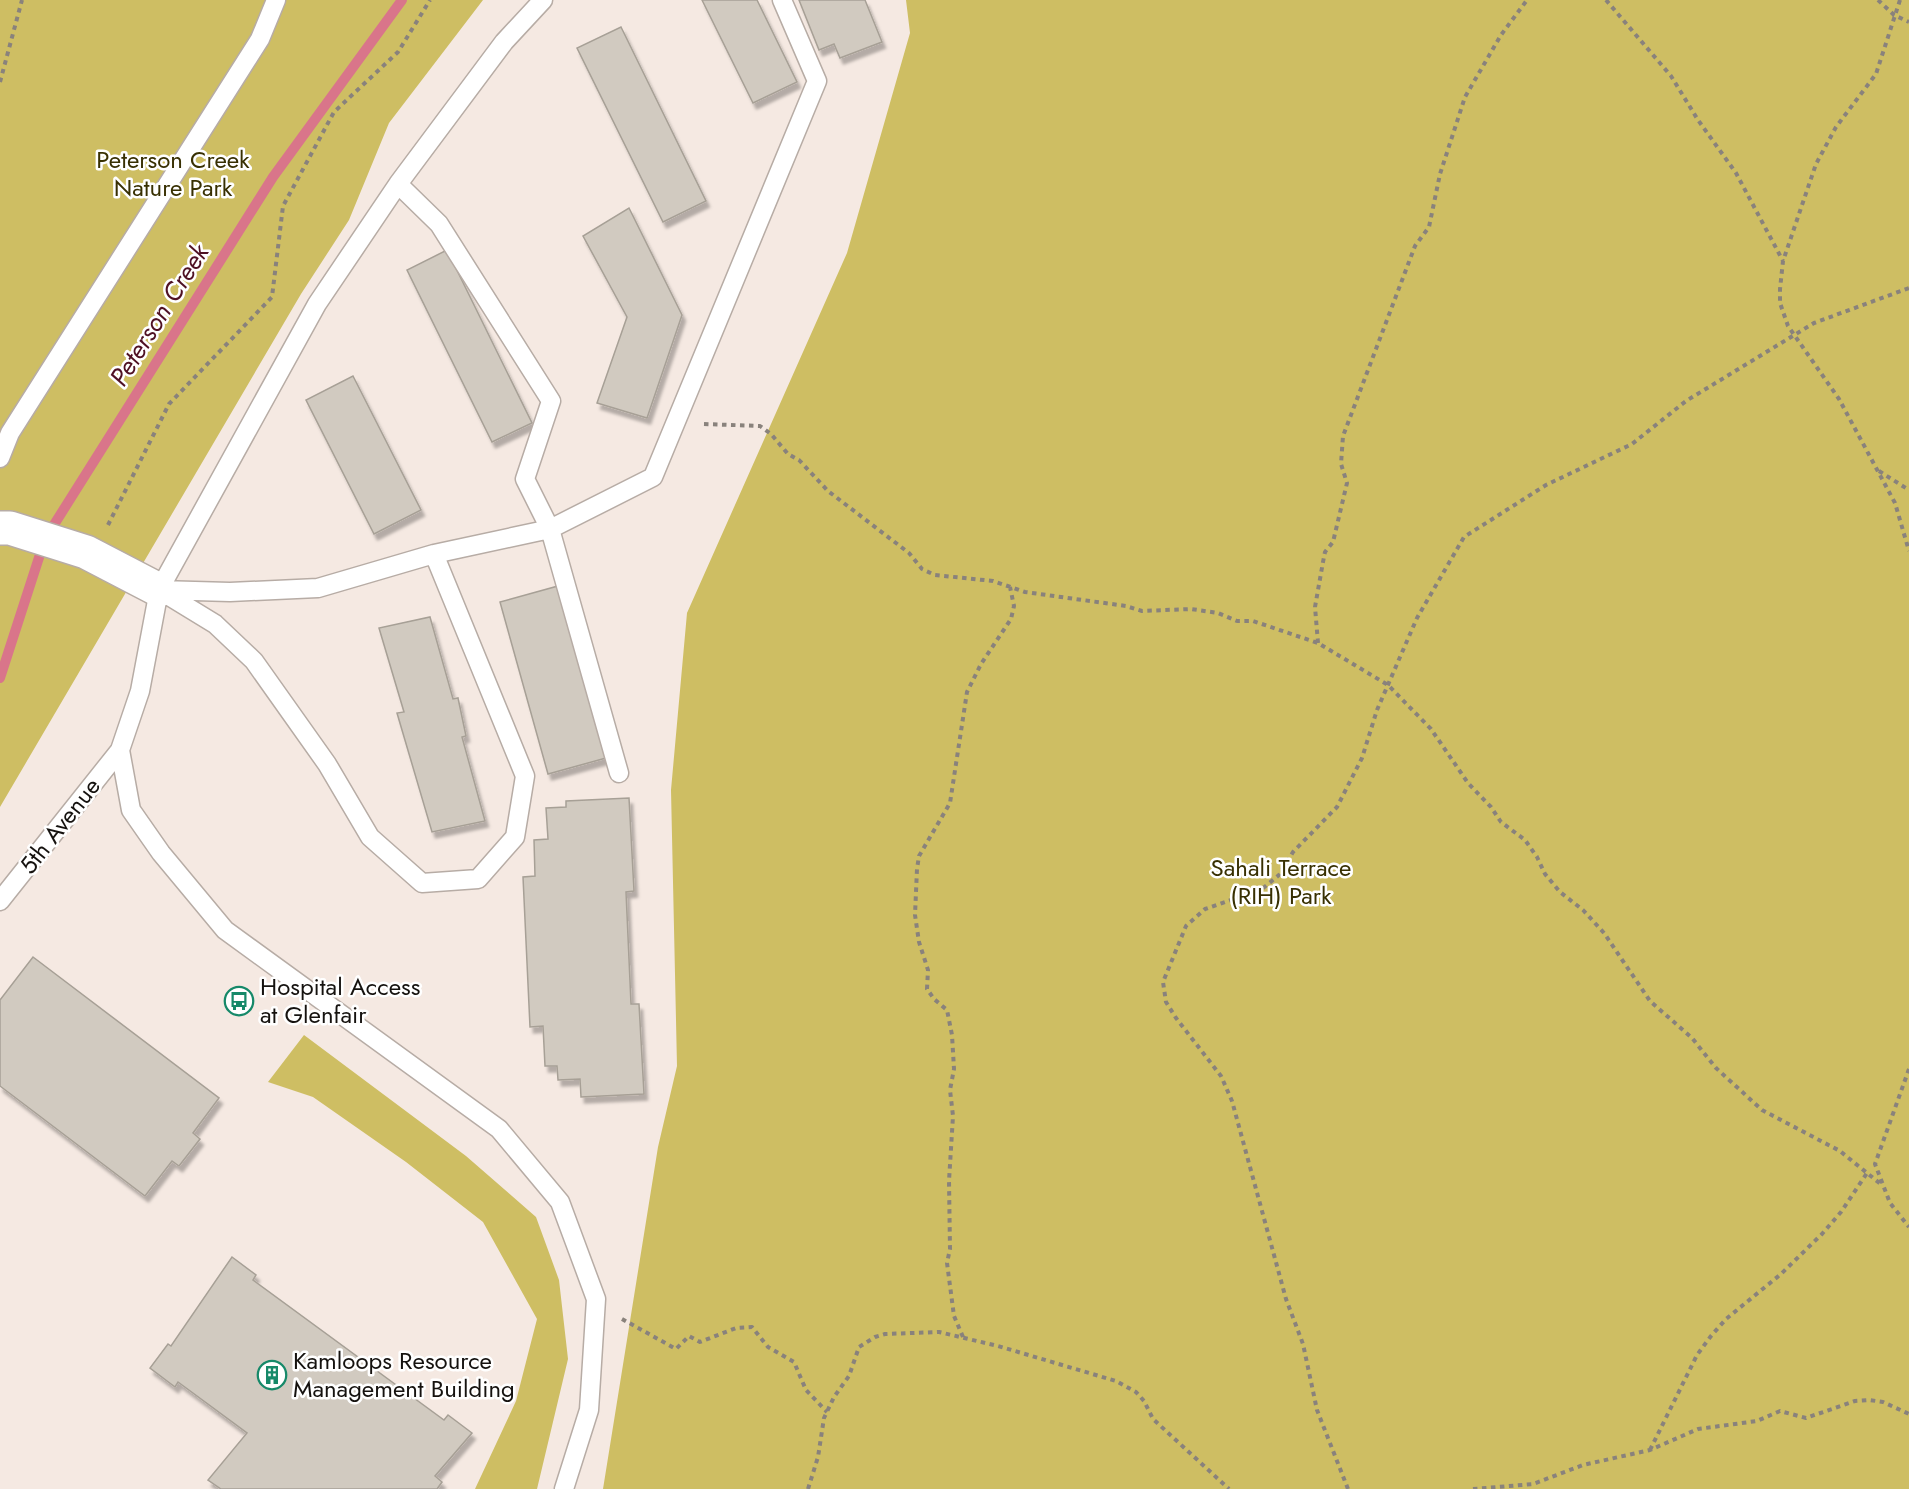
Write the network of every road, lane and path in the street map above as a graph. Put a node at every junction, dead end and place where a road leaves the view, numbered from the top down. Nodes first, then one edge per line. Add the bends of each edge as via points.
1 (22, 0) edge
2 (276, 0) edge
3 (430, 0) edge
4 (543, 0) edge
5 (782, 0) edge
6 (1527, 0) edge
7 (1606, 0) edge
8 (1878, 0) edge
9 (1900, 0) edge
10 (1894, 15) junction
11 (1909, 22) edge
12 (0, 82) edge
13 (398, 184) junction
14 (1783, 261) junction
15 (1909, 288) edge
16 (1796, 334) junction
17 (676, 422) junction
18 (0, 458) edge
19 (1877, 469) junction
20 (1909, 490) edge
21 (5, 528) edge
22 (550, 529) junction
23 (1909, 551) edge
24 (89, 554) junction
25 (434, 554) junction
26 (1010, 587) junction
27 (159, 590) junction
28 (1318, 643) junction
29 (1388, 685) junction
30 (120, 750) junction
31 (619, 773) dead end
32 (0, 901) edge
33 (1909, 1069) edge
34 (1867, 1173) junction
35 (1884, 1186) junction
36 (1909, 1227) edge
37 (595, 1308) junction
38 (963, 1337) junction
39 (827, 1412) junction
40 (1909, 1414) edge
41 (1650, 1450) junction
42 (564, 1489) edge
43 (808, 1489) edge
44 (1229, 1489) edge
45 (1348, 1489) edge
46 (1473, 1489) edge

1 - 12 path
2 - 18 lane via 260,39 10,433
3 - 24 path via 398,52 334,112 283,206 272,297 169,404
4 - 13 lane via 504,42
5 - 17 lane via 817,81
6 - 28 path via 1465,97 1440,174 1429,227 1415,246 1342,436 1341,464 1347,483 1333,542 1323,562 1315,607
7 - 14 path via 1671,76 1736,173
8 - 10 path
9 - 10 path
10 - 11 path
10 - 14 path via 1876,74 1836,127 1816,164
13 - 22 lane via 439,224 551,401 525,479
13 - 27 lane via 316,304
14 - 16 path via 1780,303 1788,326
15 - 16 path via 1814,323
16 - 19 path via 1839,399
16 - 29 path via 1686,401 1632,444 1546,485 1464,537 1417,618
17 - 22 lane via 653,477
17 - 26 path via 760,426 828,491 909,553 922,569 935,575 993,581
19 - 20 path
19 - 23 path via 1895,503
21 - 24 street
22 - 25 lane
22 - 31 lane
24 - 27 street
25 - 27 lane via 318,588
25 - 27 lane via 525,776 515,837 478,879 422,883 370,837 327,764 254,661 215,624
26 - 28 path via 1142,611 1191,609 1218,613 1237,621 1272,626
26 - 38 path via 1014,606 1011,618 967,692 950,803 919,856 917,869 915,915 928,970 927,989 946,1010 953,1045 947,1263 954,1316
27 - 30 lane via 140,692
28 - 29 path
29 - 34 path via 1431,729 1501,822 1526,840 1560,892 1604,933 1650,1001 1762,1110 1840,1151
29 - 45 path via 1362,758 1337,807 1293,852 1280,875 1262,890 1206,909 1186,926 1163,982 1166,1002 1221,1076 1232,1101 1286,1299 1303,1344 1317,1410
30 - 32 lane, 5th Avenue
30 - 37 lane via 131,810 225,930 499,1129 560,1202 596,1299
33 - 35 path via 1875,1164
34 - 35 path
34 - 41 path via 1822,1234 1711,1336 1697,1355
35 - 36 path via 1890,1203
37 - 39 path via 676,1349 689,1336 700,1342 736,1328 752,1327 768,1347 794,1362 806,1390
37 - 42 lane via 589,1410
38 - 39 path via 939,1332 885,1334 865,1342
38 - 44 path via 1096,1375 1136,1392 1153,1419
39 - 43 path
40 - 41 path via 1883,1402 1855,1401 1806,1418 1780,1411 1757,1421 1698,1430
41 - 46 path via 1583,1465 1533,1484

